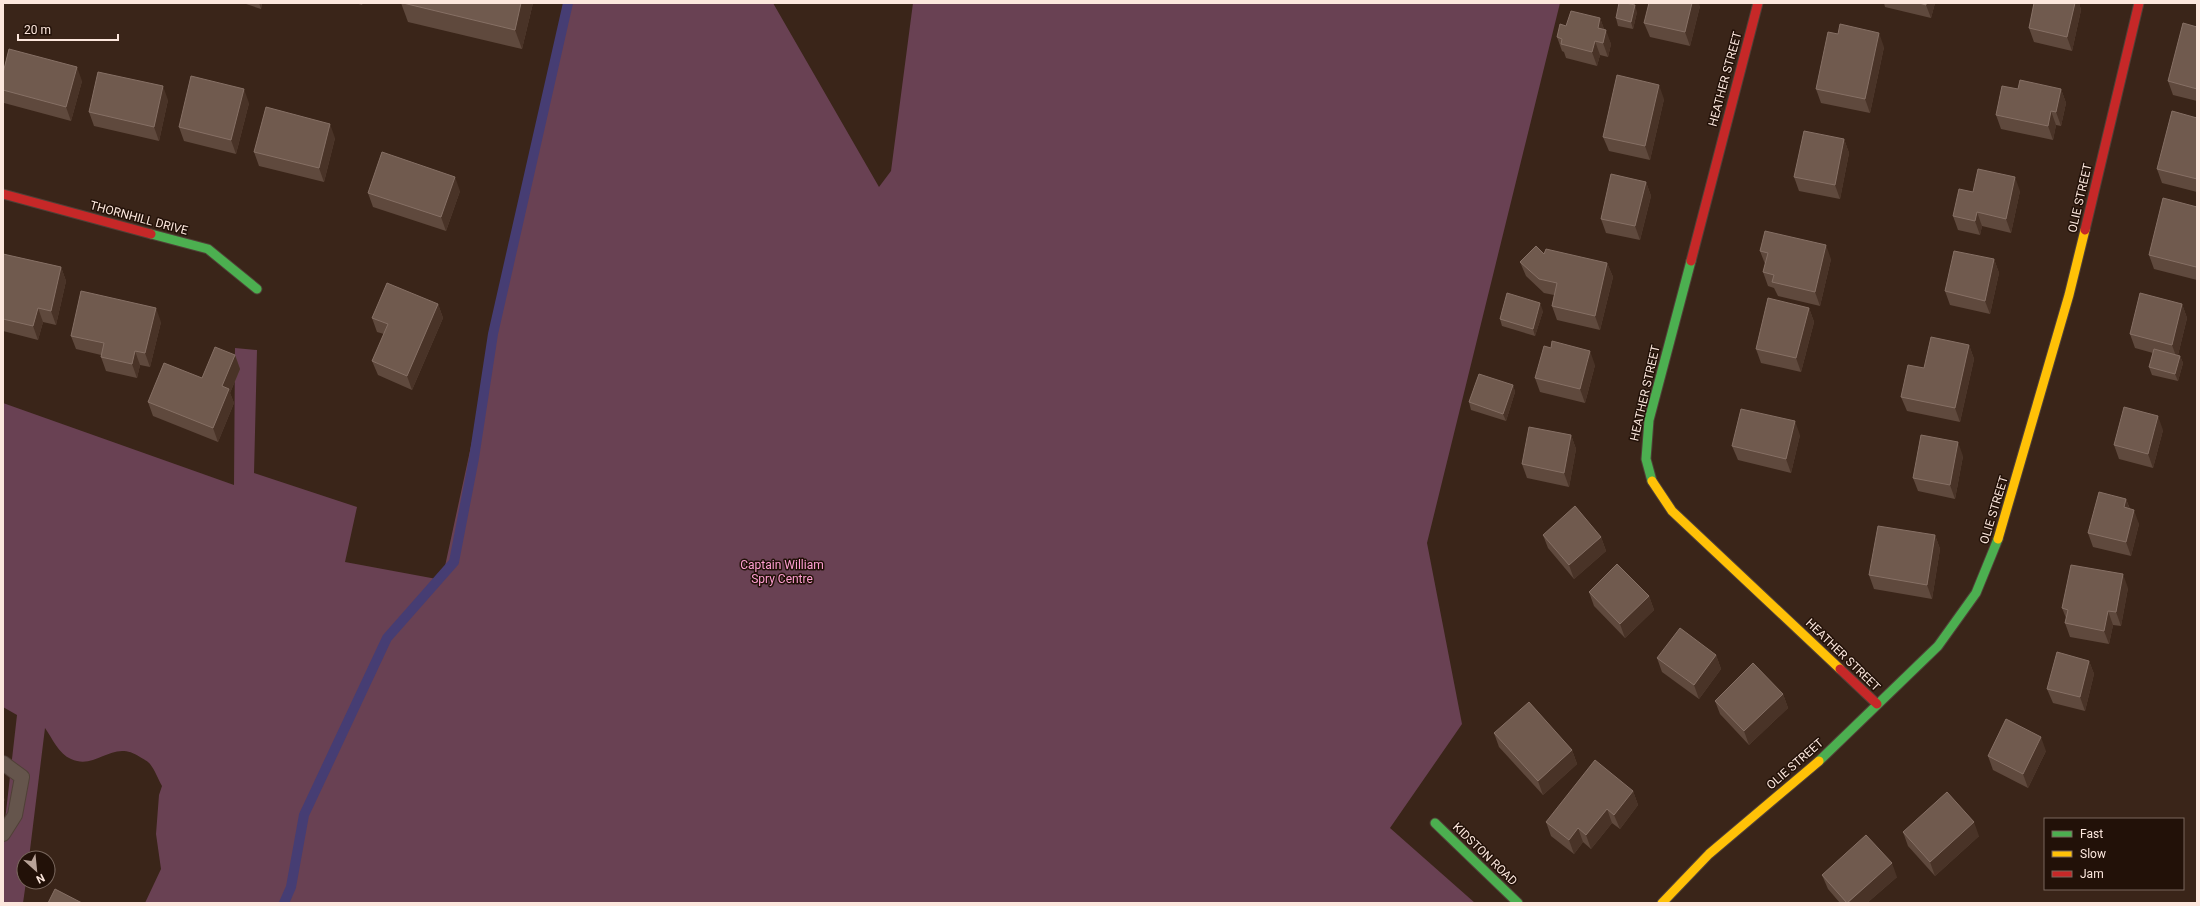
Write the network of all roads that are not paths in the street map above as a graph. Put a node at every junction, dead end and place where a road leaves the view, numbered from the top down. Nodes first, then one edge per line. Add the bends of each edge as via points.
1 (1758, 3) edge
2 (2139, 3) edge
3 (3, 194) edge
4 (257, 289) dead end
5 (1877, 704) junction
6 (3, 763) edge
7 (1434, 823) dead end
8 (3, 834) edge
9 (1518, 903) edge
10 (1662, 903) edge

1 - 5 street, HEATHER STREET via 1649,420 1645,449 1647,471 1657,492 1672,511
2 - 5 street, OLIE STREET via 2069,295 1992,557 1976,593 1954,627 1938,646
3 - 4 street, THORNHILL DRIVE via 208,249
5 - 10 street, OLIE STREET via 1805,774 1709,854
6 - 8 lane via 22,777 15,815
7 - 9 street, KIDSTON ROAD

